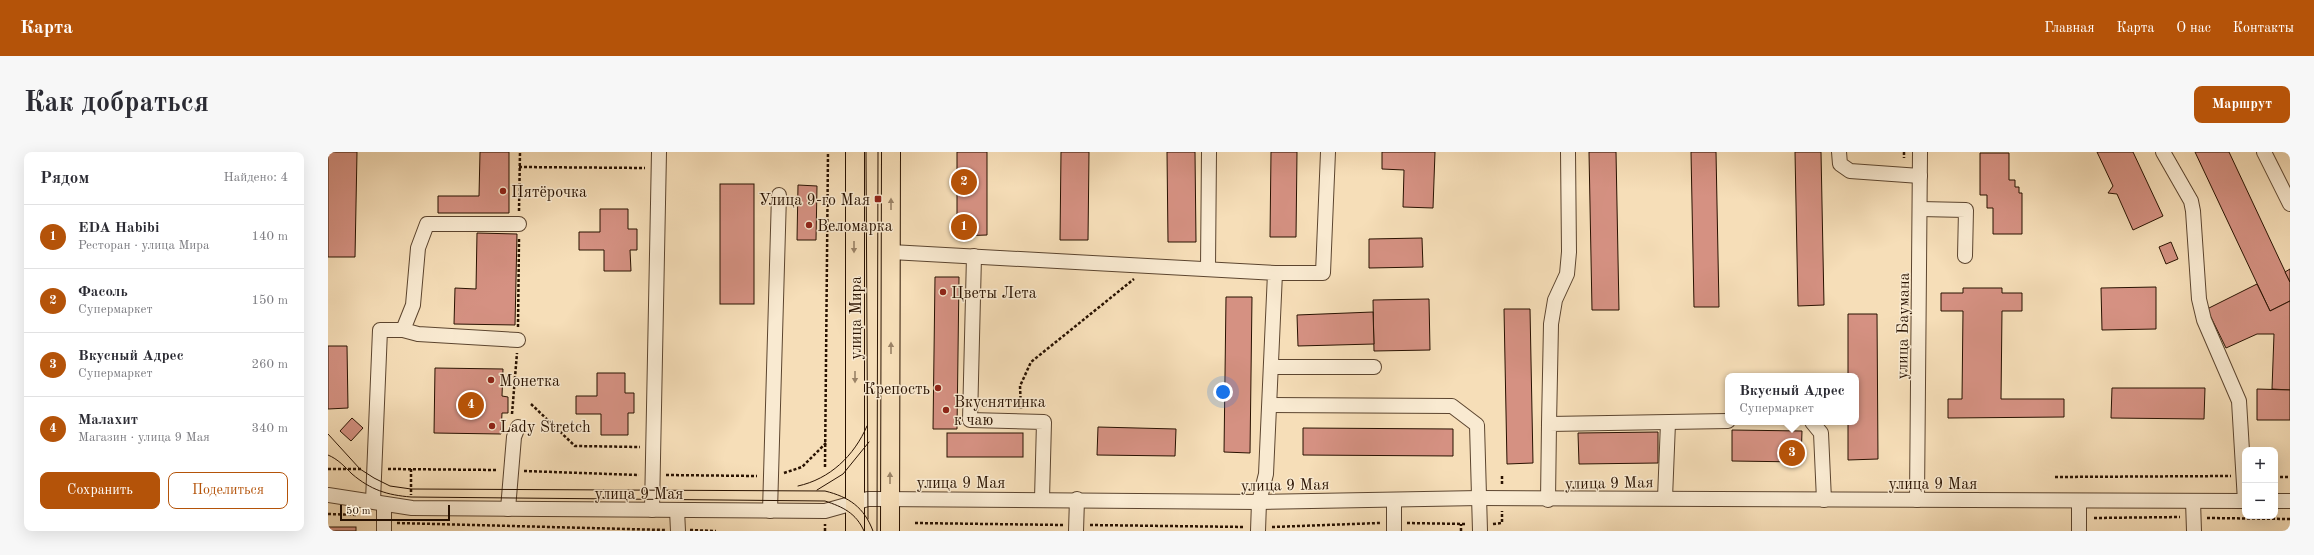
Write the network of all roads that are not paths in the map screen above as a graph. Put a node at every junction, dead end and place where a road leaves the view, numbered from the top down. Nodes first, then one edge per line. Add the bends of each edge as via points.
1 (660, 152) edge
2 (855, 152) edge
3 (891, 152) edge
4 (1209, 152) edge
5 (1328, 152) edge
6 (1568, 152) edge
7 (1839, 152) edge
8 (1920, 152) edge
9 (2163, 152) edge
10 (2264, 152) edge
11 (1920, 176) junction
12 (779, 195) dead end
13 (2290, 204) edge
14 (1920, 209) junction
15 (519, 224) road end
16 (891, 252) junction
17 (974, 256) junction
18 (1965, 256) dead end
19 (1208, 268) junction
20 (1275, 273) junction
21 (403, 330) junction
22 (518, 340) road end
23 (1272, 367) junction
24 (1374, 367) dead end
25 (1270, 405) junction
26 (1725, 421) edge
27 (1668, 423) junction
28 (1549, 424) junction
29 (1814, 425) edge
30 (518, 427) dead end
31 (2243, 483) edge
32 (328, 495) edge
33 (1480, 498) junction
34 (1665, 498) junction
35 (890, 499) junction
36 (1042, 499) junction
37 (1077, 499) junction
38 (1394, 500) junction
39 (1548, 500) junction
40 (1824, 500) junction
41 (1917, 500) junction
42 (2079, 501) junction
43 (2193, 501) junction
44 (2242, 501) edge
45 (2278, 501) edge
46 (2290, 501) edge
47 (1259, 502) junction
48 (379, 503) junction
49 (855, 503) junction
50 (508, 509) junction
51 (652, 510) junction
52 (677, 510) junction
53 (770, 511) junction
54 (384, 527) edge
55 (1394, 527) edge
56 (1076, 528) edge
57 (1258, 529) edge
58 (678, 531) edge
59 (855, 531) edge
60 (890, 531) edge
61 (1480, 531) edge
62 (2079, 531) edge
63 (2194, 531) edge

1 - 51 street
2 -> 49 main road, улица Мира
16 -> 3 main road
4 - 19 street
5 - 20 street via 1323,273
6 - 28 street via 1569,252 1567,274 1555,300 1551,324
7 - 11 street via 1840,164 1850,171
8 - 11 street, улица Баумана
9 - 31 street via 2191,201 2199,299 2204,320 2239,401
10 - 13 street
11 - 14 street, улица Баумана
12 - 53 street
14 - 18 street via 1966,210
14 - 41 street, улица Баумана
15 - 21 street via 426,224 418,248 413,304
16 - 17 street
35 -> 16 main road
17 - 19 street
17 - 36 street via 970,420 1044,422
19 - 20 street
20 - 23 street
21 - 22 street via 418,334
21 - 48 street via 380,330 375,469
23 - 24 street
23 - 25 street
25 - 33 street via 1452,406 1478,425
25 - 47 street via 1266,474
26 - 27 street
27 - 28 street
27 - 34 street
28 - 39 street
29 - 40 street via 1821,433
30 - 50 street via 514,436
32 - 48 street, улица 9 Мая
33 - 38 street, улица 9 Мая
33 - 39 street, улица 9 Мая
33 - 61 street
34 - 39 street, улица 9 Мая
34 - 40 street, улица 9 Мая
35 - 36 street, улица 9 Мая
35 - 49 street, улица 9 Мая via 868,499
35 - 60 main road
36 - 37 street, улица 9 Мая
37 - 47 street, улица 9 Мая
37 - 56 street
38 - 47 street, улица 9 Мая
38 - 55 street
40 - 41 street, улица 9 Мая
41 - 42 street, улица 9 Мая
42 - 43 street, улица 9 Мая
42 - 62 street
43 - 44 street, улица 9 Мая
43 - 63 street
45 - 46 street
47 - 57 street
48 - 50 street, улица 9 Мая via 412,508
48 - 54 street
49 - 53 street, улица 9 Мая via 825,511
49 - 59 main road, улица Мира
50 - 51 street, улица 9 Мая
51 - 52 street, улица 9 Мая
52 - 53 street, улица 9 Мая
52 - 58 street

